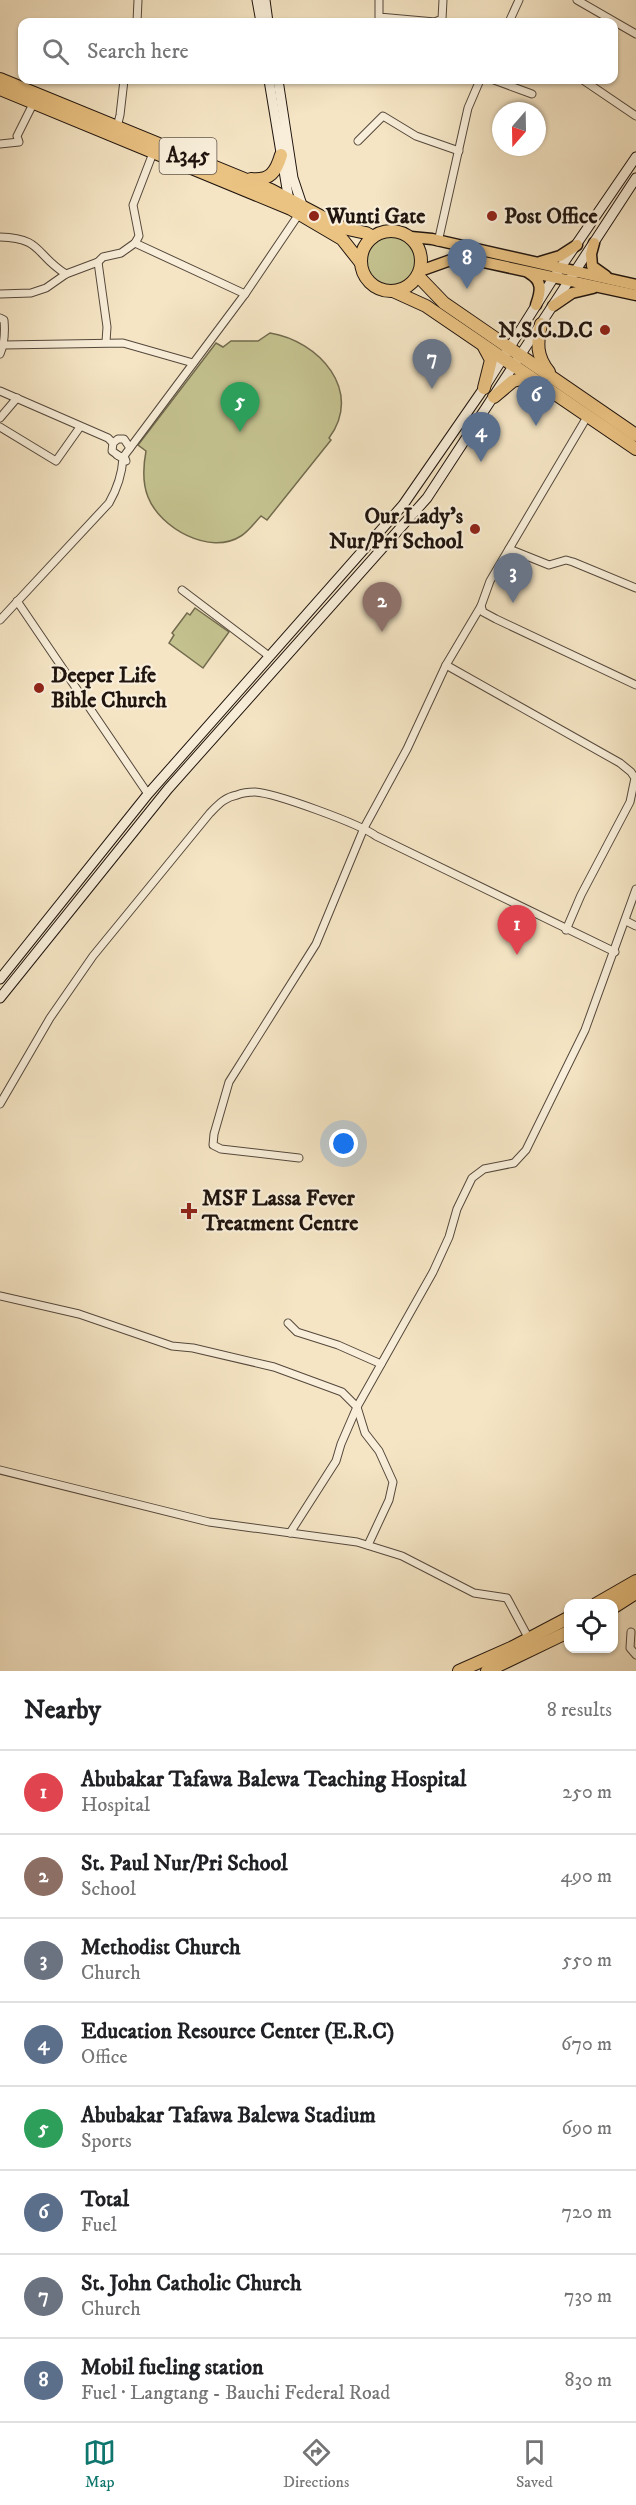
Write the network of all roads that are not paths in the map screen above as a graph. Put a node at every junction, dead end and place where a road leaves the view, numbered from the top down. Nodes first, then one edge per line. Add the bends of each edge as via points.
1 (138, 0) edge
2 (257, 0) edge
3 (265, 0) edge
4 (379, 0) edge
5 (443, 0) edge
6 (519, 0) edge
7 (577, 0) edge
8 (137, 18) edge
9 (260, 18) edge
10 (267, 18) edge
11 (390, 18) edge
12 (442, 18) edge
13 (511, 18) edge
14 (608, 18) edge
15 (618, 24) edge
16 (636, 34) edge
17 (0, 79) edge
18 (123, 84) edge
19 (270, 84) edge
20 (279, 84) edge
21 (478, 84) edge
22 (505, 84) edge
23 (589, 84) edge
24 (0, 89) edge
25 (532, 94) dead end
26 (34, 102) junction
27 (636, 116) edge
28 (117, 127) junction
29 (358, 141) dead end
30 (0, 144) edge
31 (459, 151) junction
32 (153, 153) junction
33 (281, 155) junction
34 (636, 157) edge
35 (239, 177) junction
36 (636, 178) edge
37 (295, 207) junction
38 (0, 237) edge
39 (373, 237) junction
40 (411, 237) junction
41 (438, 242) junction
42 (135, 243) junction
43 (594, 243) junction
44 (577, 245) junction
45 (98, 262) junction
46 (361, 263) junction
47 (535, 263) junction
48 (526, 271) junction
49 (557, 273) junction
50 (66, 274) junction
51 (419, 274) junction
52 (572, 276) junction
53 (614, 280) junction
54 (636, 285) edge
55 (603, 288) junction
56 (393, 291) junction
57 (1, 294) edge
58 (245, 294) junction
59 (636, 295) edge
60 (536, 305) junction
61 (553, 306) junction
62 (0, 318) edge
63 (541, 324) junction
64 (106, 342) junction
65 (481, 344) junction
66 (4, 345) junction
67 (506, 353) junction
68 (0, 354) edge
69 (518, 361) junction
70 (193, 363) junction
71 (530, 377) junction
72 (555, 380) junction
73 (484, 388) junction
74 (0, 391) edge
75 (494, 397) junction
76 (17, 398) junction
77 (587, 417) junction
78 (0, 418) edge
79 (0, 427) edge
80 (80, 427) junction
81 (142, 430) junction
82 (636, 435) edge
83 (124, 439) junction
84 (130, 448) junction
85 (636, 449) edge
86 (116, 451) junction
87 (509, 549) junction
88 (636, 588) edge
89 (182, 590) dead end
90 (17, 601) junction
91 (481, 606) junction
92 (0, 620) edge
93 (269, 656) junction
94 (446, 665) junction
95 (636, 685) edge
96 (148, 794) junction
97 (156, 804) junction
98 (364, 828) junction
99 (636, 889) edge
100 (636, 916) edge
101 (626, 921) junction
102 (636, 926) edge
103 (566, 930) junction
104 (615, 952) junction
105 (0, 980) edge
106 (0, 998) edge
107 (0, 1104) edge
108 (299, 1158) dead end
109 (0, 1296) edge
110 (288, 1323) dead end
111 (381, 1364) junction
112 (357, 1407) junction
113 (0, 1470) edge
114 (290, 1533) junction
115 (368, 1545) junction
116 (636, 1581) edge
117 (636, 1593) edge
118 (605, 1599) edge
119 (618, 1604) edge
120 (564, 1620) edge
121 (632, 1632) dead end
122 (564, 1634) edge
123 (529, 1639) junction
124 (636, 1655) edge
125 (459, 1671) edge
126 (487, 1671) edge

1 - 8 street
2 - 9 street
3 - 10 street
4 - 11 street via 379,17
5 - 12 street
6 - 13 street
7 - 14 street
15 - 16 street
17 - 28 highway, A345
18 - 28 street
19 - 33 street
20 - 37 street
21 - 31 street via 468,108
22 - 25 street
23 - 27 street
24 - 26 highway, A345
26 - 30 street via 16,136 19,142
26 - 32 highway, A345
28 - 35 highway, A345
29 - 31 street via 383,116 416,136
31 - 41 street
32 - 37 highway, A345
32 - 42 street via 133,205 139,236
33 - 35 highway via 275,170 264,179
33 - 37 street
34 - 44 street
35 - 37 highway, A345
36 - 43 street
37 - 39 highway, A345
37 - 46 highway, A345 via 342,239
37 - 58 street
38 - 50 street via 22,238 33,244 52,266
39 - 40 highway, A345 via 392,231
39 - 46 highway via 364,248
40 - 41 main road
40 - 51 highway via 419,249
41 - 47 main road
42 - 45 street
42 - 58 street
43 - 52 street
43 - 53 main road via 592,266
44 - 47 main road via 554,259
44 - 49 street
45 - 50 street
45 - 64 street
46 - 56 highway, A345 via 371,283
47 - 49 main road
48 - 49 main road
48 - 51 main road via 465,258
48 - 60 main road via 539,282
49 - 52 main road
49 - 60 street
50 - 57 street via 54,284 31,293
51 - 56 highway via 407,287
51 - 67 highway, A345 via 444,303
52 - 53 main road
52 - 55 main road
52 - 61 street
53 - 54 main road
55 - 59 main road
55 - 61 main road via 572,293
56 - 65 highway, A345 via 426,306
58 - 70 street
60 - 67 street
61 - 63 street
62 - 66 street via 4,320
63 - 69 street
63 - 72 highway via 538,354
64 - 66 street
64 - 70 street via 136,345
65 - 67 highway, A345
65 - 73 highway via 491,360
66 - 68 street
67 - 69 highway, A345
67 - 73 street
69 - 71 highway, A345
69 - 72 highway, A345
69 - 75 street
70 - 81 street
71 - 75 highway via 513,381
71 - 77 highway, A345
72 - 82 highway, A345
73 - 93 street via 403,505
74 - 76 street
75 - 97 street via 409,520
76 - 78 street
76 - 80 street
77 - 85 highway, A345
77 - 87 street
79 - 80 street via 56,461
80 - 86 street via 98,435
81 - 83 street
81 - 84 street
83 - 84 street
83 - 86 street via 118,439
84 - 86 street
86 - 90 street via 127,459 109,503
87 - 88 street via 549,565 573,562
87 - 91 street via 489,581
89 - 93 street
90 - 92 street
90 - 96 street
91 - 94 street
91 - 95 street via 483,612 496,619
93 - 96 street
94 - 98 street
94 - 103 street via 620,763 635,778 630,802
96 - 97 street
96 - 105 street
97 - 106 street
98 - 103 street
98 - 107 street via 256,792 225,799 93,956 50,1018
98 - 108 street via 316,944 229,1082 213,1141 221,1149
99 - 101 street
100 - 101 street
101 - 102 street
101 - 104 street
103 - 104 street
104 - 111 street via 579,1043 526,1150 514,1163 484,1169 472,1178 433,1272
109 - 112 street via 79,1314 172,1346 274,1367 342,1392
110 - 111 street via 297,1332
111 - 112 street
112 - 114 street via 336,1461
112 - 115 street via 364,1433 393,1482 387,1506
113 - 114 street via 209,1522
114 - 115 street
115 - 123 street via 402,1556 474,1593 507,1598
116 - 118 highway
117 - 119 highway
120 - 123 highway
121 - 124 street via 630,1648
122 - 126 highway
123 - 125 highway

